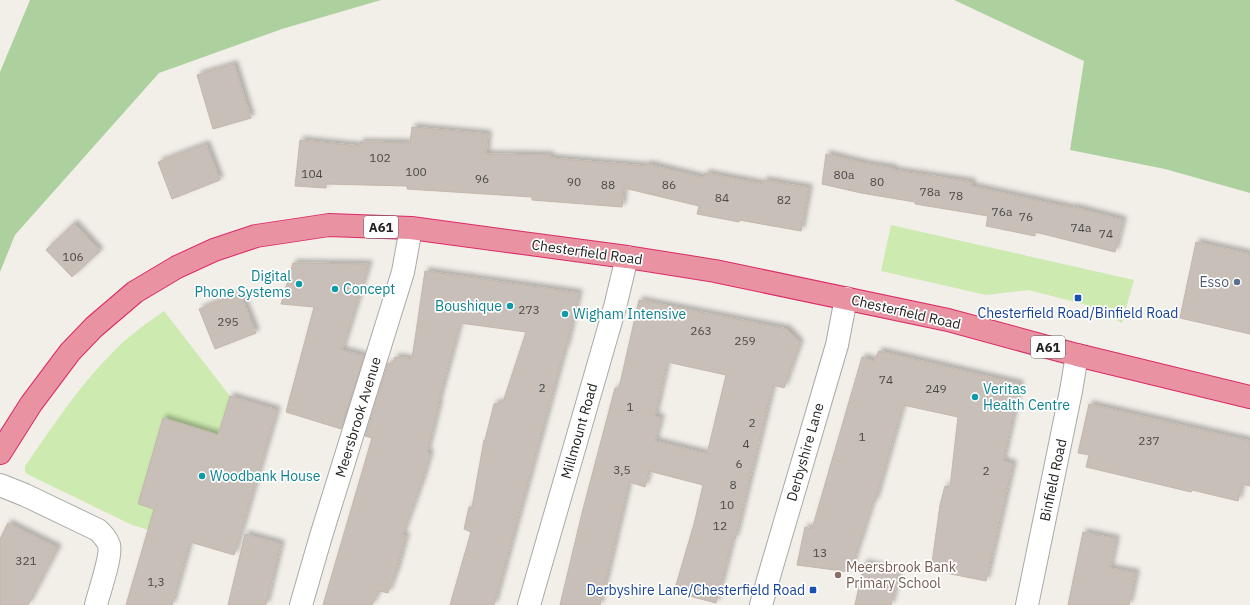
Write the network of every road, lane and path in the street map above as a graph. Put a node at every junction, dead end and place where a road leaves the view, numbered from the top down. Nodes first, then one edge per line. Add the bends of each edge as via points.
1 (411, 228) junction
2 (627, 257) junction
3 (846, 298) junction
4 (1077, 355) junction
5 (1250, 397) edge
6 (0, 453) edge
7 (0, 485) edge
8 (96, 605) edge
9 (301, 605) edge
10 (529, 605) edge
11 (761, 605) edge
12 (1027, 605) edge

1 - 2 highway, Chesterfield Road / A61
1 - 6 highway, Chesterfield Road / A61 via 329,225 256,236 214,250 177,267 130,295 70,352
1 - 9 street, Meersbrook Avenue via 403,272
2 - 3 highway, Chesterfield Road / A61 via 715,271
2 - 10 street, Millmount Road via 615,307
3 - 4 highway, Chesterfield Road / A61 via 948,320
3 - 11 street, Derbyshire Lane via 837,345
4 - 5 highway, Chesterfield Road / A61
4 - 12 street, Binfield Road
7 - 8 street via 98,530 103,535 110,551

